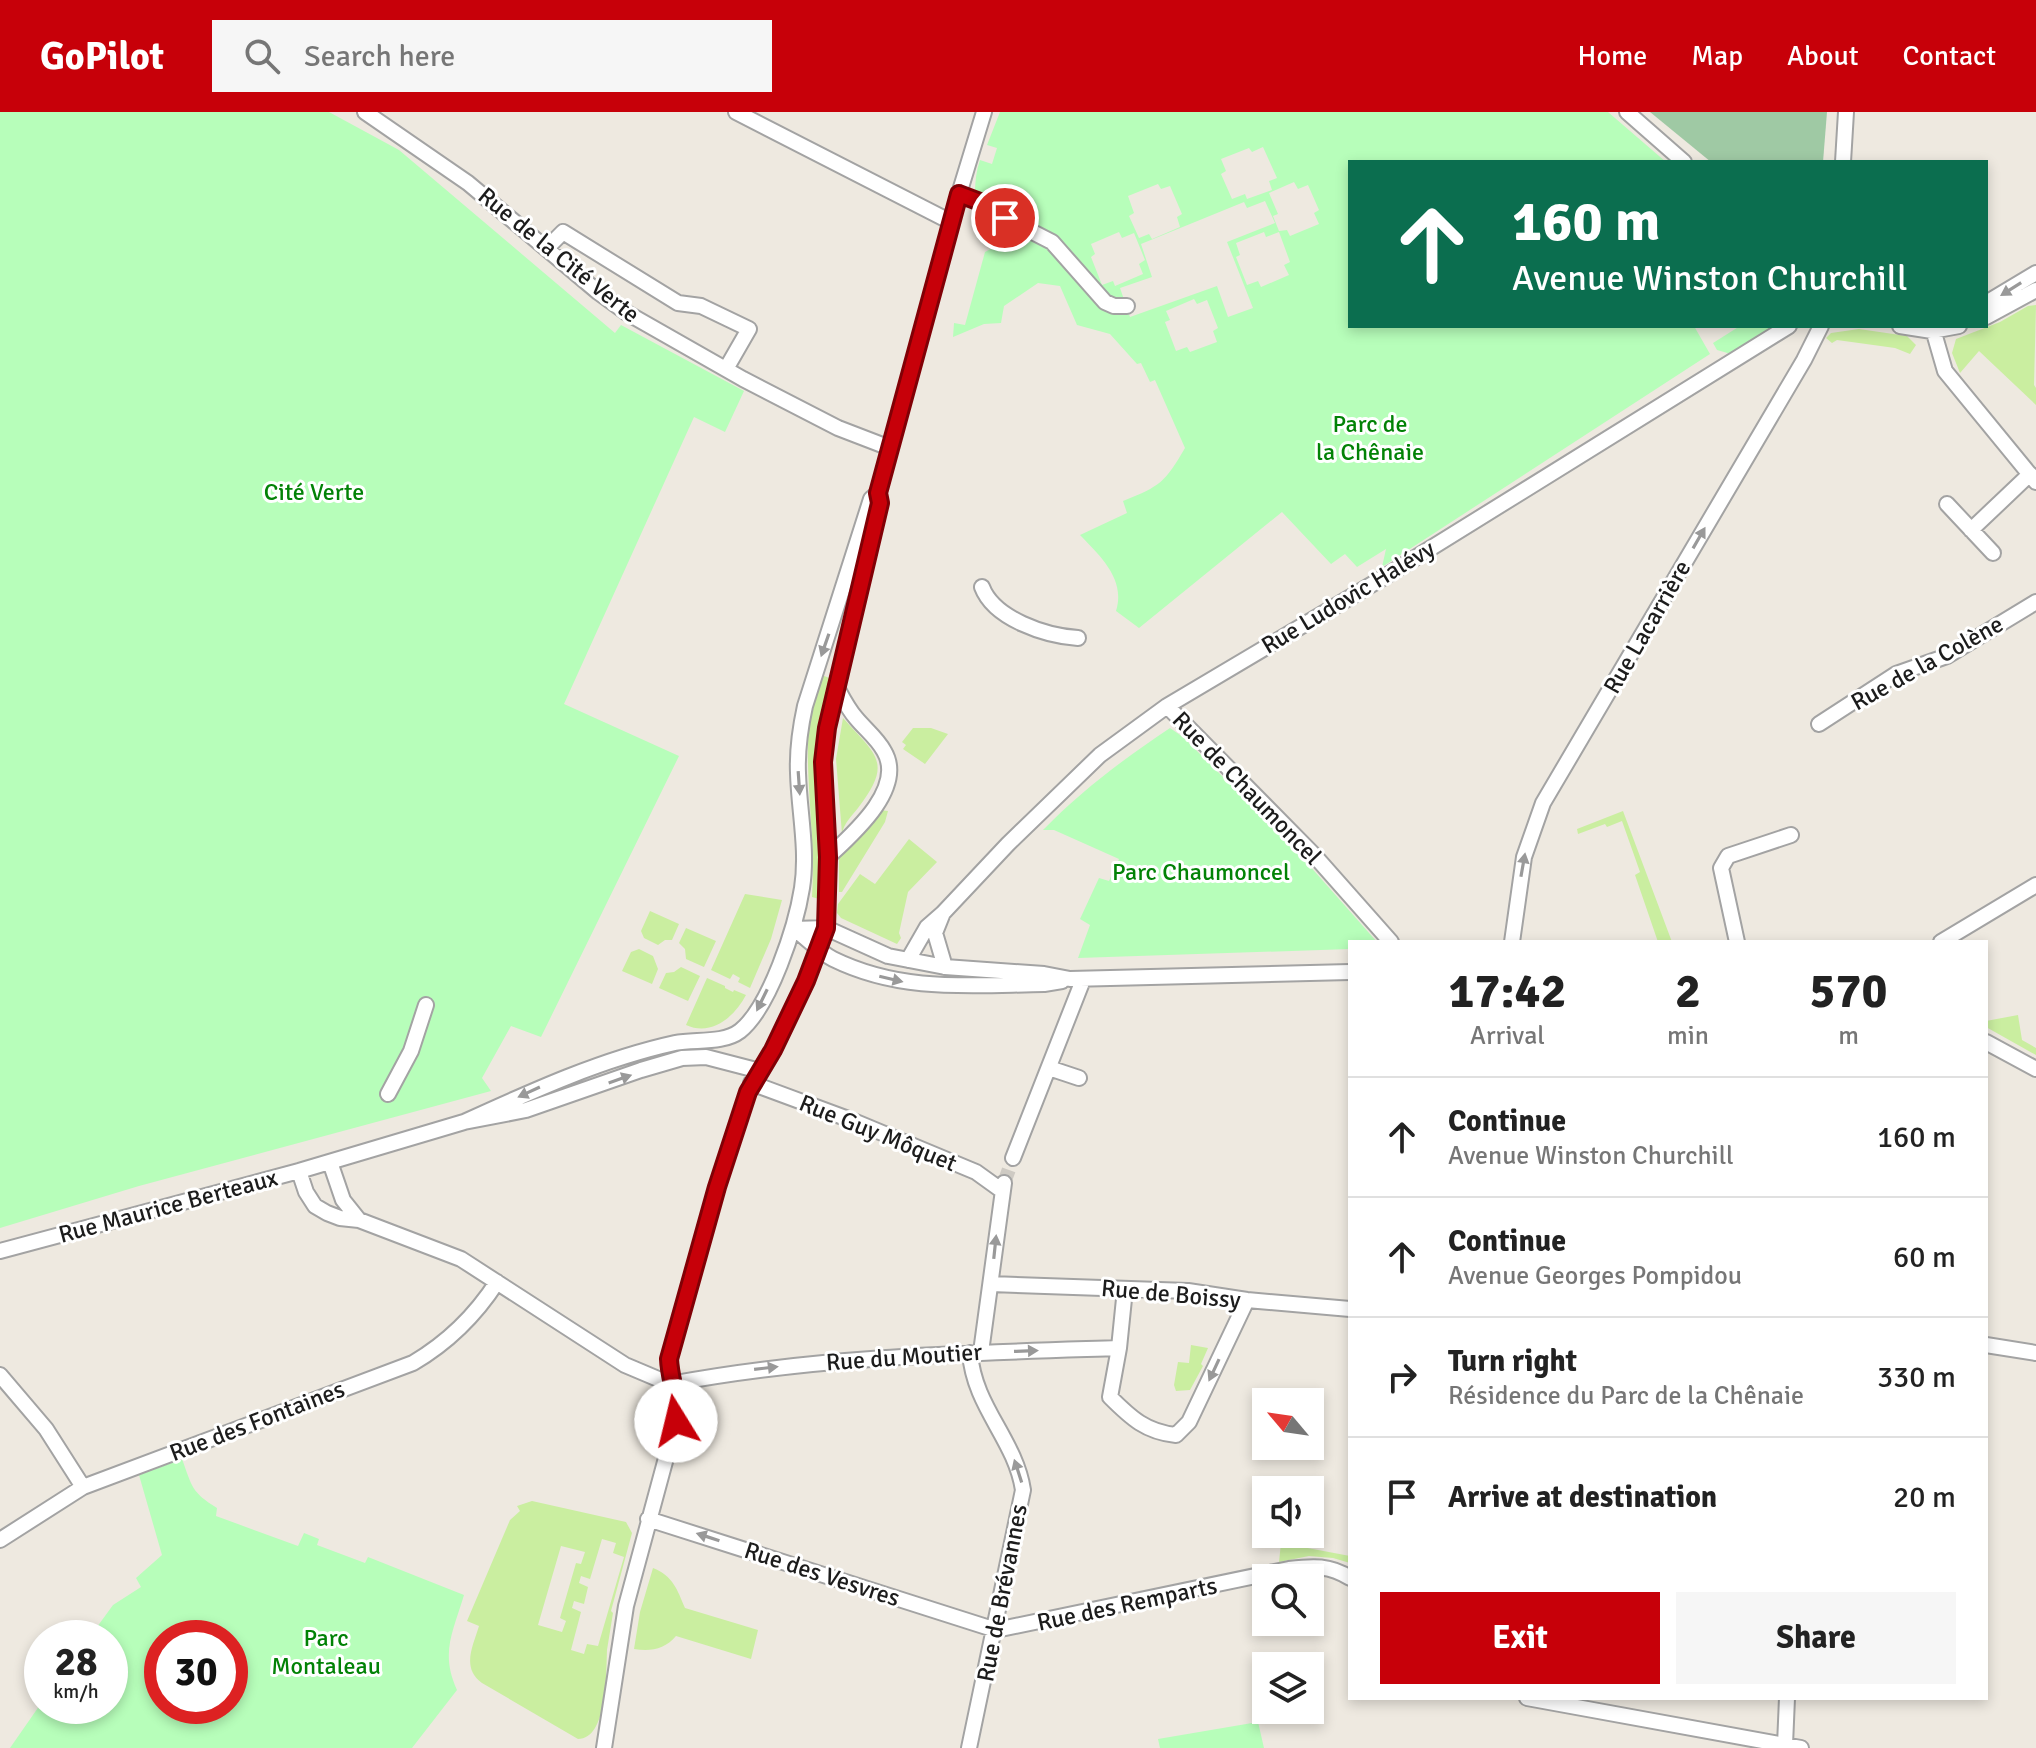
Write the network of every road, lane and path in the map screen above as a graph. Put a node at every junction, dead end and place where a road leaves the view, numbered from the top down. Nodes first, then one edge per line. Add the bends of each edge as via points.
1 (365, 112) edge
2 (736, 112) edge
3 (984, 112) edge
4 (1627, 112) edge
5 (1846, 112) edge
6 (1682, 160) edge
7 (1843, 160) edge
8 (959, 194) junction
9 (951, 222) junction
10 (547, 248) junction
11 (2036, 273) edge
12 (2036, 290) edge
13 (1988, 302) edge
14 (1127, 306) dead end
15 (1988, 316) edge
16 (1786, 328) edge
17 (1820, 328) edge
18 (1932, 329) edge
19 (726, 369) junction
20 (890, 448) junction
21 (2033, 478) edge
22 (878, 493) junction
23 (1947, 504) dead end
24 (1971, 530) junction
25 (1993, 553) dead end
26 (982, 587) dead end
27 (2036, 602) edge
28 (1078, 638) dead end
29 (836, 686) junction
30 (1167, 706) junction
31 (1819, 724) dead end
32 (1791, 835) dead end
33 (828, 857) junction
34 (2036, 885) edge
35 (943, 913) junction
36 (826, 928) junction
37 (794, 929) junction
38 (1389, 940) edge
39 (1512, 940) edge
40 (1737, 940) edge
41 (1944, 940) edge
42 (820, 949) junction
43 (908, 960) junction
44 (945, 967) junction
45 (1348, 972) edge
46 (1077, 979) junction
47 (426, 1005) dead end
48 (1988, 1043) edge
49 (1049, 1068) junction
50 (2036, 1069) edge
51 (756, 1077) junction
52 (1079, 1078) dead end
53 (388, 1094) dead end
54 (464, 1122) junction
55 (1013, 1158) tunnel mouth
56 (330, 1162) junction
57 (299, 1171) junction
58 (1003, 1186) joint
59 (359, 1220) junction
60 (0, 1251) edge
61 (497, 1282) junction
62 (991, 1284) junction
63 (1125, 1289) junction
64 (1247, 1300) junction
65 (1348, 1309) edge
66 (1988, 1345) edge
67 (1119, 1348) junction
68 (975, 1352) junction
69 (2036, 1353) edge
70 (0, 1375) edge
71 (670, 1384) junction
72 (83, 1487) junction
73 (648, 1519) junction
74 (0, 1540) edge
75 (1348, 1577) edge
76 (996, 1630) junction
77 (1536, 1700) edge
78 (1787, 1700) edge
79 (1725, 1741) edge
80 (1785, 1745) junction
81 (604, 1748) edge
82 (969, 1748) edge
83 (1801, 1748) edge

1 - 10 street, Rue de la Cité Verte via 462,178
2 - 9 street
3 - 8 street
4 - 6 street
5 - 7 street
8 - 9 street
8 - 14 street via 1043,236 1095,294 1114,306
9 - 20 street
10 - 19 street, Rue de la Cité Verte via 627,313
10 - 19 street via 563,232 678,303 701,306 749,329
11 -> 13 street
12 - 15 street
16 - 30 street, Rue Ludovic Halévy
39 -> 17 street, Rue Lacarrière via 1524,857 1543,803
18 - 21 street via 1945,371
19 - 20 street, Rue de la Cité Verte via 838,428
20 - 22 street
21 - 24 street
22 - 29 street via 880,503
22 -> 37 street via 871,499 808,693 798,740 804,863
23 - 24 street
24 - 25 street
26 - 28 street via 987,599 1019,622 1055,637
27 - 31 street, Rue de la Colène via 1947,656 1896,674
29 - 33 street via 823,762
29 - 33 street via 883,749 890,773 886,792
30 - 35 street, Rue Ludovic Halévy via 1100,755
30 - 38 street, Rue de Chaumoncel
32 - 40 street via 1723,861
33 - 36 street
34 - 41 street
35 - 43 street, Rue Ludovic Halévy via 927,927
35 - 44 street via 935,933
36 - 37 street
36 - 42 street
36 - 43 street
37 - 42 street
37 -> 54 street via 753,1020 730,1037 681,1042 610,1063
42 -> 46 street via 873,974 924,986
42 - 51 street
43 - 44 street
44 - 46 street
45 - 46 street
46 - 49 street
47 - 53 street via 411,1051
48 - 50 street
49 - 52 street
49 - 55 street
54 -> 51 street, Rue Guy Môquet via 526,1110 684,1058 706,1057
51 - 58 street, Rue Guy Môquet
51 - 71 street via 717,1187 669,1359
54 - 56 street
56 - 57 street
56 - 59 street via 343,1200
57 - 59 street, Rue Maurice Berteaux via 315,1206
57 - 60 street, Rue Maurice Berteaux
62 -> 58 street, Rue de Brévannes
59 - 61 street, Rue Maurice Berteaux via 461,1259
61 - 71 street, Rue Maurice Berteaux via 625,1365
61 - 72 street, Rue des Fontaines via 478,1310 437,1349 413,1363
62 - 63 street, Rue de Boissy
62 - 68 street, Rue de Brévannes
63 - 64 street, Rue de Boissy
63 - 67 street
64 - 65 street, Rue de Boissy
64 -> 67 street via 1189,1422 1176,1435 1157,1433 1110,1397
66 - 69 street
68 -> 67 street, Rue du Moutier
71 -> 68 street, Rue du Moutier via 763,1368
76 -> 68 street, Rue de Brévannes via 1023,1490 1020,1470 976,1390
70 - 72 street via 46,1429
71 - 73 street via 676,1392 676,1421
72 - 74 street, Rue des Fontaines
76 -> 73 street, Rue des Vesvres
73 - 81 street via 626,1606
75 - 76 street, Rue des Remparts via 1316,1566 1289,1569
76 - 82 street, Rue de Brévannes
77 - 79 street
78 - 80 street
79 - 80 street
80 - 83 street

